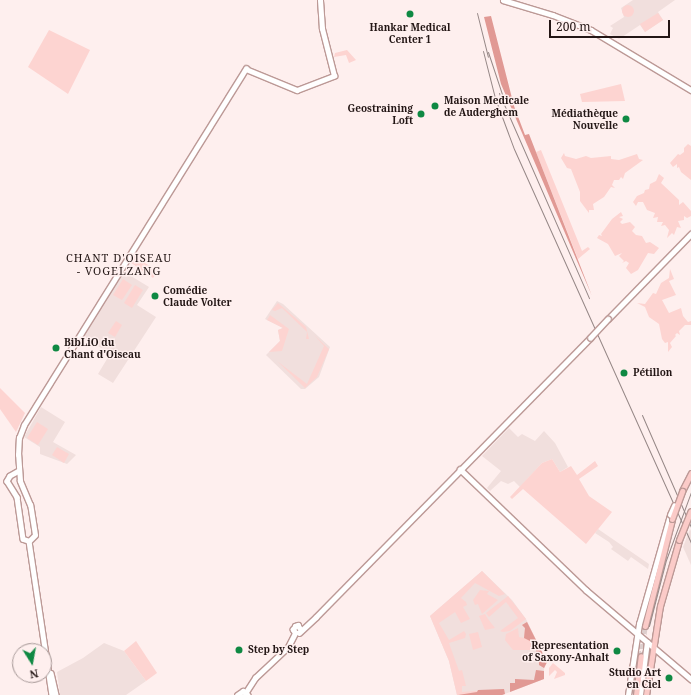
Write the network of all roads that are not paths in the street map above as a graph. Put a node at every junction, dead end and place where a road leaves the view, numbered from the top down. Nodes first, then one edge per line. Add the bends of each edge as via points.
1 (320, 0) edge
2 (504, 0) edge
3 (691, 90) edge
4 (691, 234) edge
5 (460, 469) junction
6 (19, 471) junction
7 (691, 474) edge
8 (691, 511) edge
9 (671, 517) junction
10 (29, 541) junction
11 (645, 626) tunnel mouth
12 (300, 628) junction
13 (295, 633) junction
14 (637, 633) junction
15 (647, 642) junction
16 (45, 643) edge
17 (652, 647) junction
18 (641, 656) tunnel mouth
19 (691, 679) edge
20 (52, 690) edge
21 (247, 694) edge
22 (56, 695) edge
23 (238, 695) edge
24 (628, 695) edge
25 (636, 695) edge
26 (640, 695) edge
27 (646, 695) edge

1 - 6 street via 322,29 334,76 297,90 246,68 28,419 19,438
2 - 3 street via 590,30
4 - 5 street, bridge
5 - 12 street via 310,621
5 - 14 street via 586,590
6 - 10 street via 30,505 34,534
6 - 10 street via 7,481 17,497 23,539
7 - 9 main road, bridge
8 - 17 main road, bridge via 660,606
9 - 11 main road
9 - 14 street via 651,575
10 - 16 street
12 - 13 street
12 - 13 street via 293,628
13 - 21 street via 288,647 255,678
14 - 15 street
14 - 24 street
15 - 17 street
15 - 26 street
17 - 19 street
17 - 27 main road
18 - 25 main road
20 - 22 street
21 - 23 street via 241,692

